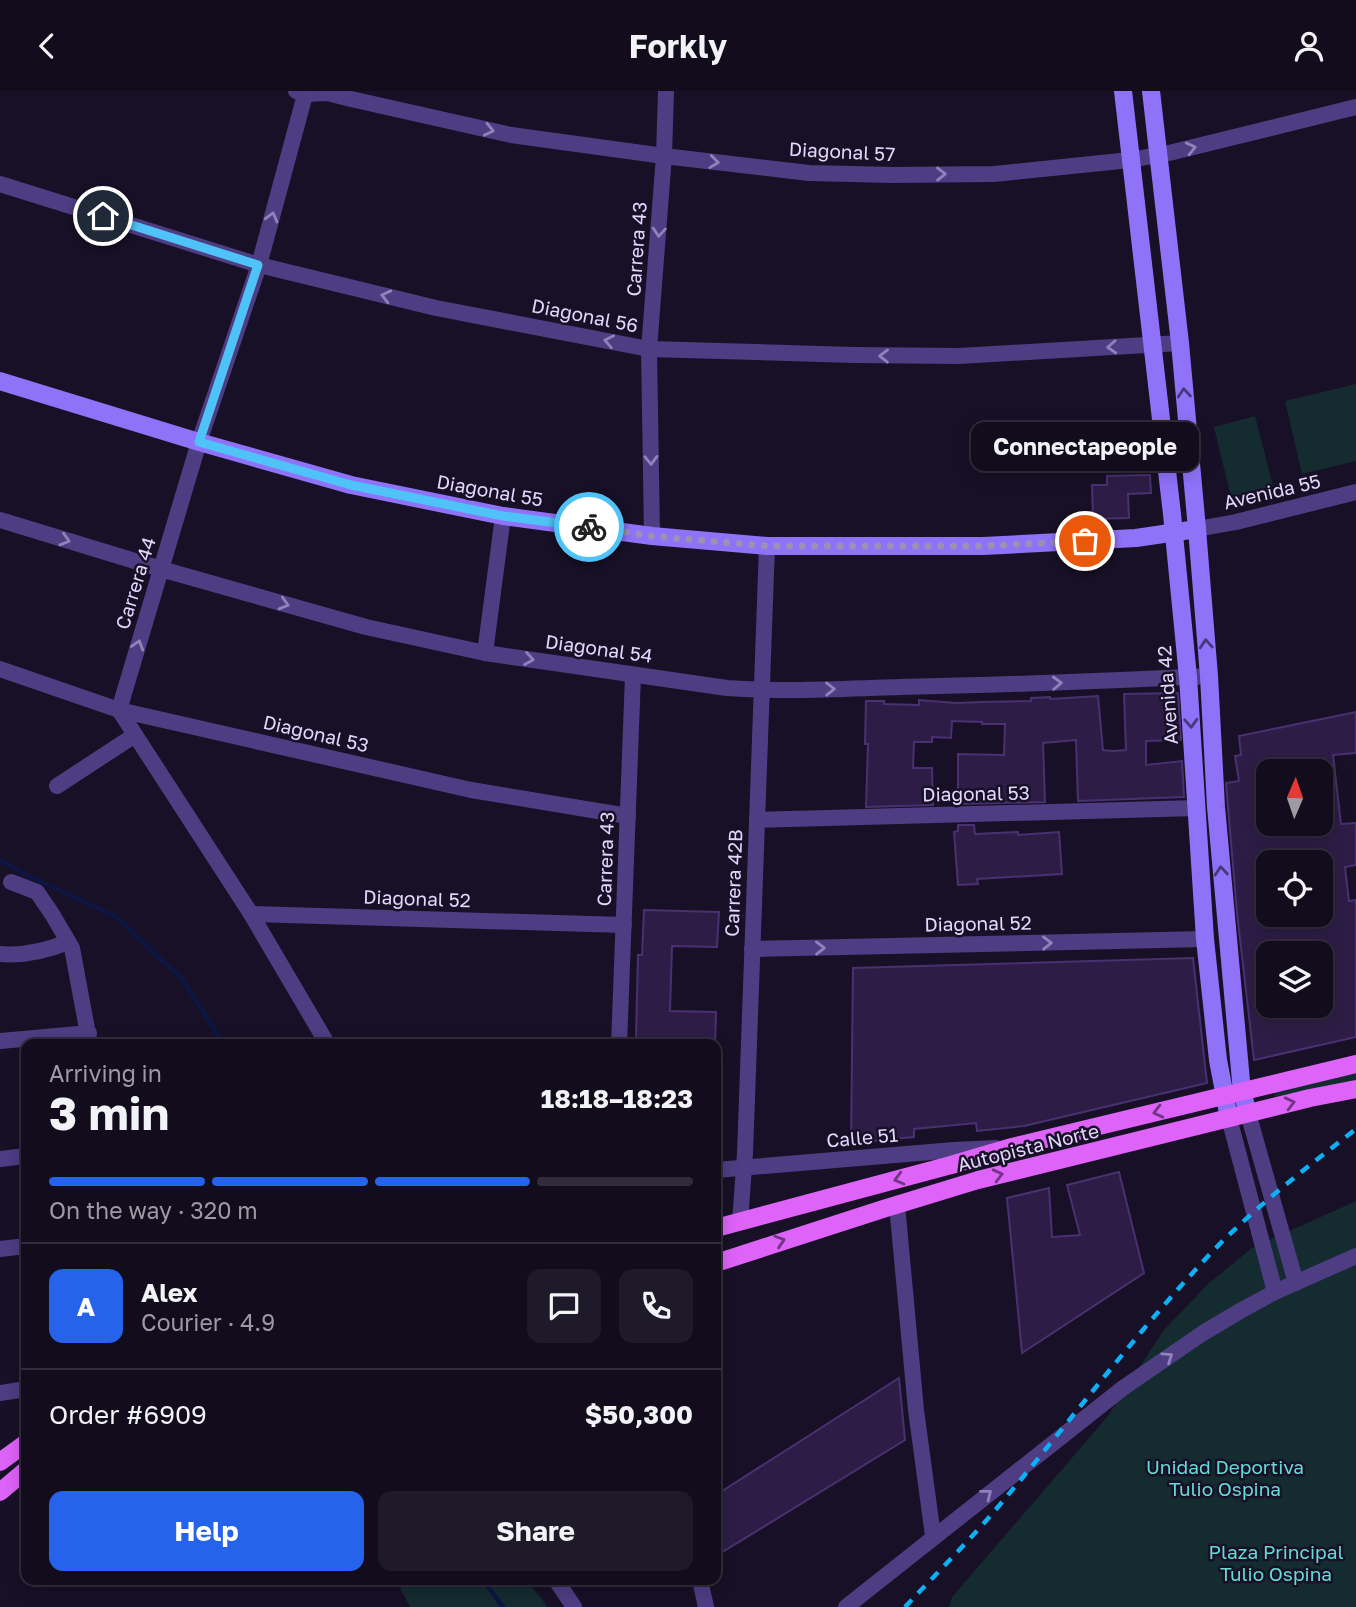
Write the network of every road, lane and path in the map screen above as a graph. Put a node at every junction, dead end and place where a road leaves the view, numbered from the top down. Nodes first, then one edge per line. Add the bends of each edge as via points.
1 (666, 91) edge
2 (1123, 91) edge
3 (1151, 91) edge
4 (303, 92) edge
5 (326, 92) edge
6 (1356, 107) edge
7 (1159, 155) junction
8 (664, 156) junction
9 (1130, 160) junction
10 (0, 184) edge
11 (258, 265) junction
12 (1180, 344) junction
13 (1154, 345) junction
14 (649, 349) junction
15 (0, 381) edge
16 (199, 442) junction
17 (1356, 492) edge
18 (503, 516) junction
19 (0, 520) edge
20 (1197, 529) junction
21 (1174, 533) junction
22 (652, 536) junction
23 (767, 546) junction
24 (161, 569) junction
25 (485, 653) junction
26 (0, 670) edge
27 (633, 675) junction
28 (1209, 676) junction
29 (1188, 677) junction
30 (762, 690) junction
31 (119, 710) junction
32 (135, 735) junction
33 (57, 786) dead end
34 (1196, 809) junction
35 (628, 815) junction
36 (757, 820) junction
37 (11, 882) dead end
38 (251, 914) junction
39 (624, 925) junction
40 (1205, 939) junction
41 (68, 941) junction
42 (752, 949) junction
43 (0, 954) edge
44 (89, 1039) edge
45 (324, 1039) edge
46 (619, 1039) edge
47 (0, 1041) edge
48 (21, 1041) edge
49 (1356, 1064) edge
50 (1356, 1089) edge
51 (1233, 1094) junction
52 (1248, 1113) junction
53 (1229, 1118) junction
54 (1012, 1147) junction
55 (21, 1157) edge
56 (0, 1159) edge
57 (744, 1168) junction
58 (721, 1170) edge
59 (897, 1205) junction
60 (740, 1222) junction
61 (721, 1227) edge
62 (21, 1247) edge
63 (0, 1249) edge
64 (1356, 1256) edge
65 (721, 1261) edge
66 (1296, 1283) junction
67 (1275, 1292) junction
68 (21, 1390) edge
69 (0, 1392) edge
70 (21, 1447) edge
71 (0, 1462) edge
72 (21, 1474) edge
73 (0, 1492) edge
74 (933, 1536) junction
75 (559, 1585) edge
76 (701, 1585) edge
77 (574, 1607) edge
78 (706, 1607) edge
79 (846, 1607) edge

1 - 8 street, Carrera 43
2 - 9 street, Avenida 42
3 - 7 street, Avenida 42
4 - 5 street, Diagonal 57
11 -> 4 street, Carrera 44
5 -> 8 street, Diagonal 57 via 510,135
7 -> 6 street, Diagonal 57
7 - 9 street, Diagonal 57
7 - 12 street, Avenida 42
8 -> 9 street, Diagonal 57 via 809,173 893,175 994,174
8 -> 14 street, Carrera 43
9 - 13 street, Avenida 42
10 - 11 street, Diagonal 56
14 -> 11 street, Diagonal 56 via 436,308
11 - 16 street, Carrera 44
12 - 13 street, Diagonal 56
20 -> 12 street, Avenida 42
13 -> 14 street, Diagonal 56 via 959,356
13 - 21 street, Avenida 42
14 -> 22 street, Carrera 43
15 - 16 street, Diagonal 55
16 - 18 street, Diagonal 55 via 351,485
16 - 24 street, Carrera 44
17 - 20 street, Avenida 55
18 - 22 street, Diagonal 55
18 - 25 street
19 -> 24 street, Diagonal 54
20 - 21 street, Diagonal 55
28 -> 20 street, Avenida 42
21 - 23 street, Diagonal 55 via 983,546
21 - 29 street, Avenida 42
22 - 23 street, Diagonal 55
23 - 30 street, Carrera 42B
24 -> 25 street, Diagonal 54 via 366,627
31 -> 24 street, Carrera 44
25 -> 27 street, Diagonal 54
26 - 31 street, Diagonal 53
27 - 30 street, Diagonal 54
27 - 35 street, Carrera 43
28 - 29 street, Diagonal 54
51 -> 28 street, Avenida 42
30 -> 29 street, Diagonal 54
29 -> 34 street, Avenida 42
30 - 36 street, Carrera 42B
31 - 32 street
31 - 35 street, Diagonal 53 via 471,790
32 - 33 street
32 - 38 street
34 - 36 street, Diagonal 53
34 - 40 street, Avenida 42
35 - 39 street, Carrera 43
36 - 42 street, Carrera 42B
37 - 41 street via 37,892
38 - 39 street, Diagonal 52
38 - 45 street
39 - 46 street, Carrera 43
42 -> 40 street, Diagonal 52
40 - 51 street, Avenida 42 via 1218,1060
41 - 43 street via 51,949
41 - 44 street
42 - 57 street, Carrera 42B
47 - 48 street
49 - 51 main road, Autopista Norte
52 -> 50 main road, Autopista Norte
51 - 52 street, Avenida 42
51 - 53 street, Avenida 42
51 -> 54 main road, Autopista Norte
52 - 53 main road, Autopista Norte
52 - 66 street, Avenida 42
59 -> 53 main road, Autopista Norte via 978,1180
53 - 67 street, Avenida 42
54 - 57 street, Calle 51
54 -> 60 main road, Autopista Norte
55 - 56 street
57 - 58 street, Calle 51
57 - 60 street, Carrera 42B
65 -> 59 main road, Autopista Norte
59 - 74 street
60 - 61 main road, Autopista Norte
62 - 63 street
64 - 66 street
66 - 67 street
74 -> 67 street via 1123,1388 1203,1333
68 - 69 street
70 - 71 main road
72 - 73 main road
74 - 79 street
75 - 77 street
76 - 78 street

